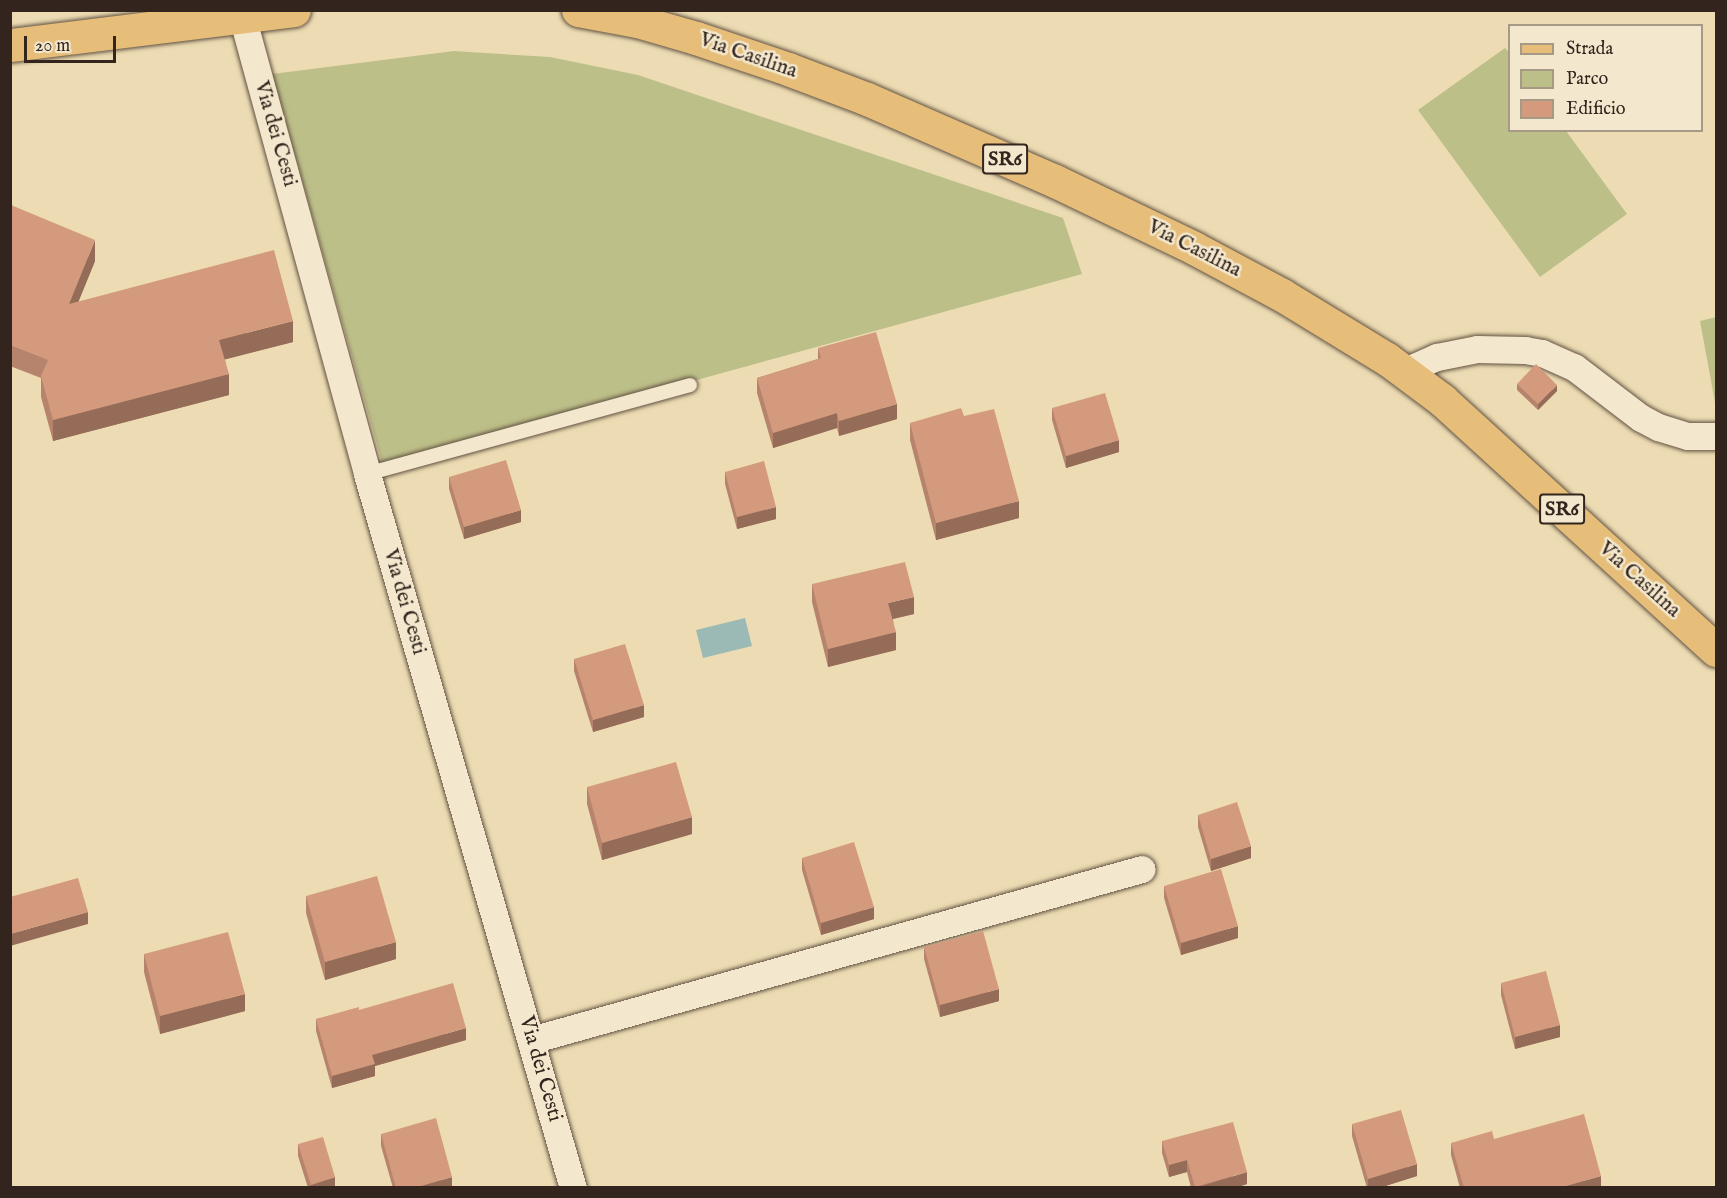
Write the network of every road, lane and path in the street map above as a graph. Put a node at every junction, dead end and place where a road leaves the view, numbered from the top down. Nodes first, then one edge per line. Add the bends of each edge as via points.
1 (294, 10) edge
2 (578, 10) edge
3 (242, 16) junction
4 (10, 45) edge
5 (1405, 371) junction
6 (690, 385) dead end
7 (1716, 436) edge
8 (367, 474) junction
9 (1716, 650) edge
10 (1142, 869) dead end
11 (531, 1040) junction
12 (573, 1188) edge

1 - 3 main road
2 - 5 main road, Via Casilina / SR6 via 637,21 725,47 829,84 959,138 1223,263 1319,316
3 - 4 main road
3 - 8 street, Via dei Cesti
5 - 7 street via 1463,351 1534,351 1560,359 1658,427 1688,436
5 - 9 main road, Via Casilina / SR6 via 1483,436
6 - 8 lane
8 - 11 street, Via dei Cesti
10 - 11 street
11 - 12 street, Via dei Cesti

